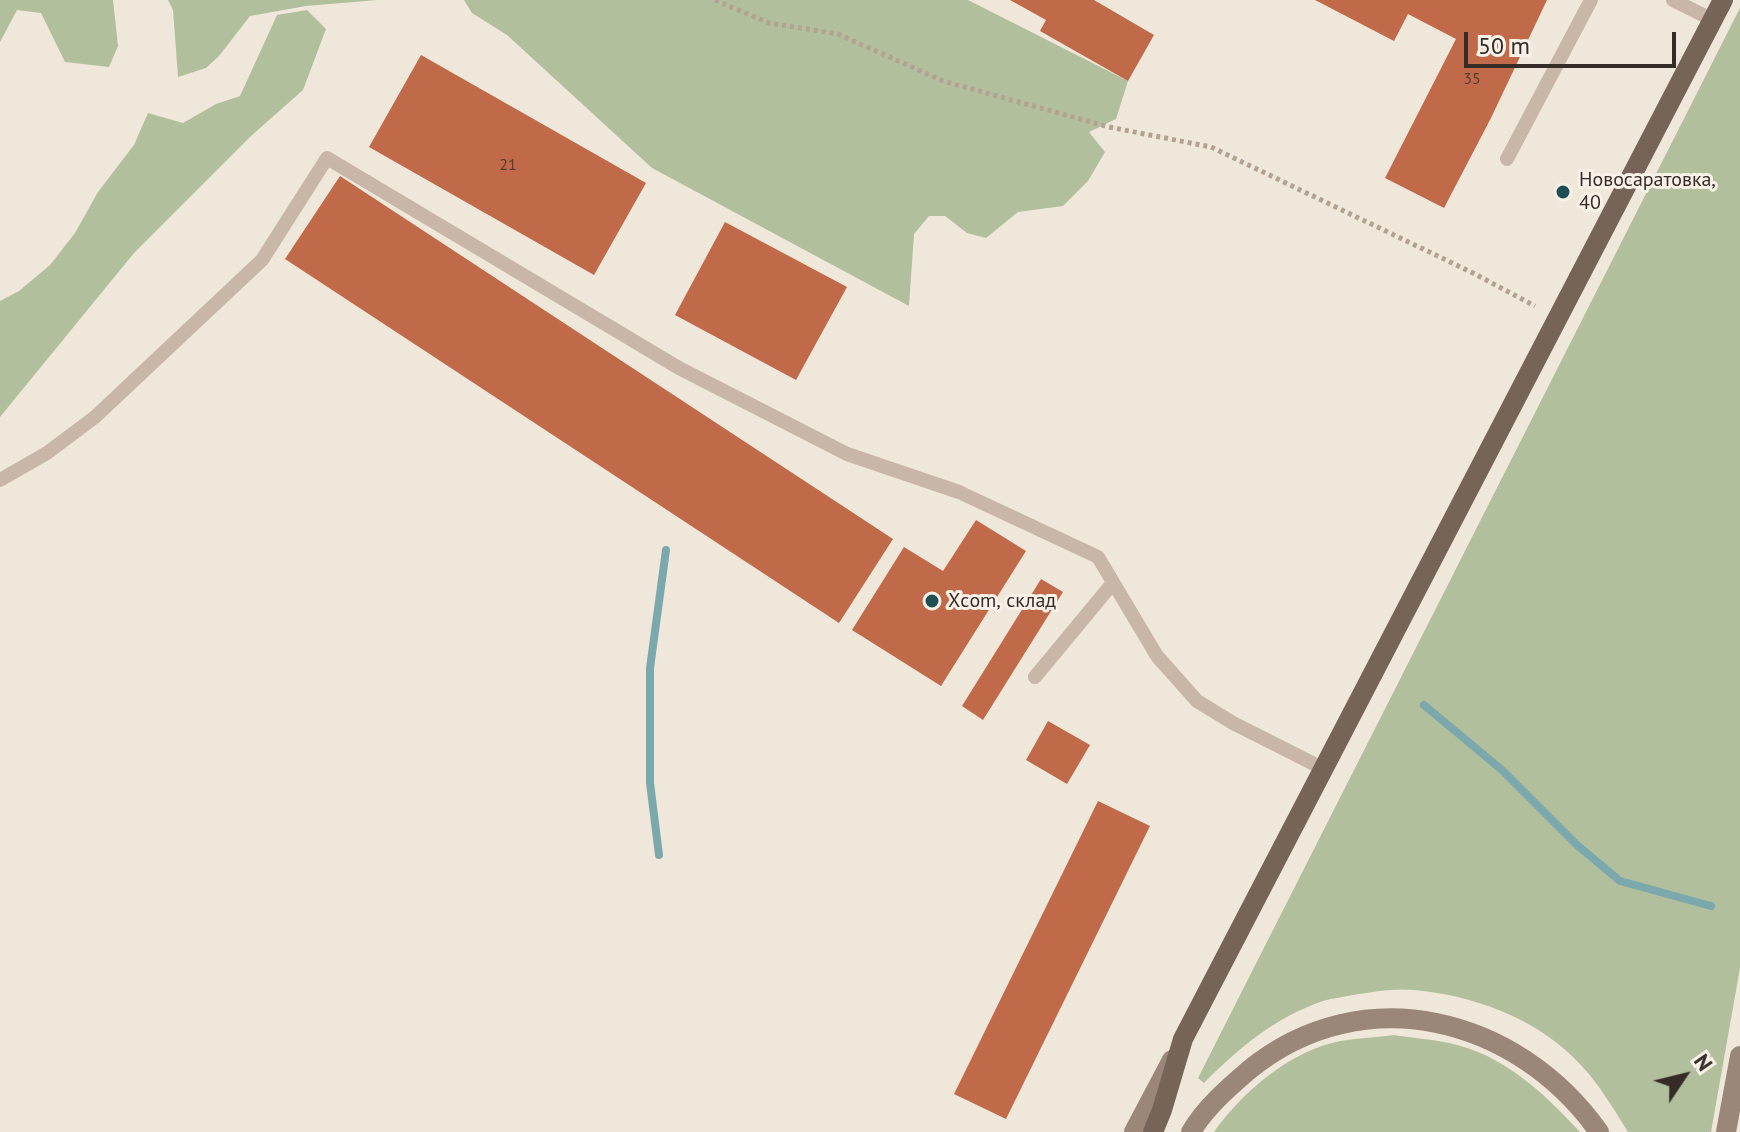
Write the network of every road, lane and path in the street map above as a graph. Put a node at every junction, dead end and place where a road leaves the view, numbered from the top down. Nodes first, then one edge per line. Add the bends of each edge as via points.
1 (715, 0) edge
2 (1591, 0) edge
3 (1673, 0) edge
4 (1723, 0) edge
5 (1713, 20) junction
6 (1507, 159) dead end
7 (1535, 306) dead end
8 (0, 480) edge
9 (1112, 584) junction
10 (1035, 677) dead end
11 (1324, 769) junction
12 (1183, 1039) junction
13 (1740, 1056) edge
14 (1134, 1132) edge
15 (1153, 1132) edge
16 (1191, 1132) edge
17 (1599, 1132) edge
18 (1726, 1132) edge

1 - 7 path via 769,23 838,34 943,81 1109,127 1211,147
2 - 6 lane
3 - 5 lane
4 - 5 main road
5 - 11 main road
8 - 9 lane via 95,417 262,260 327,158 679,368 847,454 959,492 1098,557
9 - 10 lane
9 - 11 lane via 1157,656 1197,701
11 - 12 main road
12 - 14 main road
12 - 15 main road
13 - 18 main road
16 - 17 main road via 1237,1080 1289,1042 1346,1023 1400,1019 1455,1026 1501,1044 1554,1080

